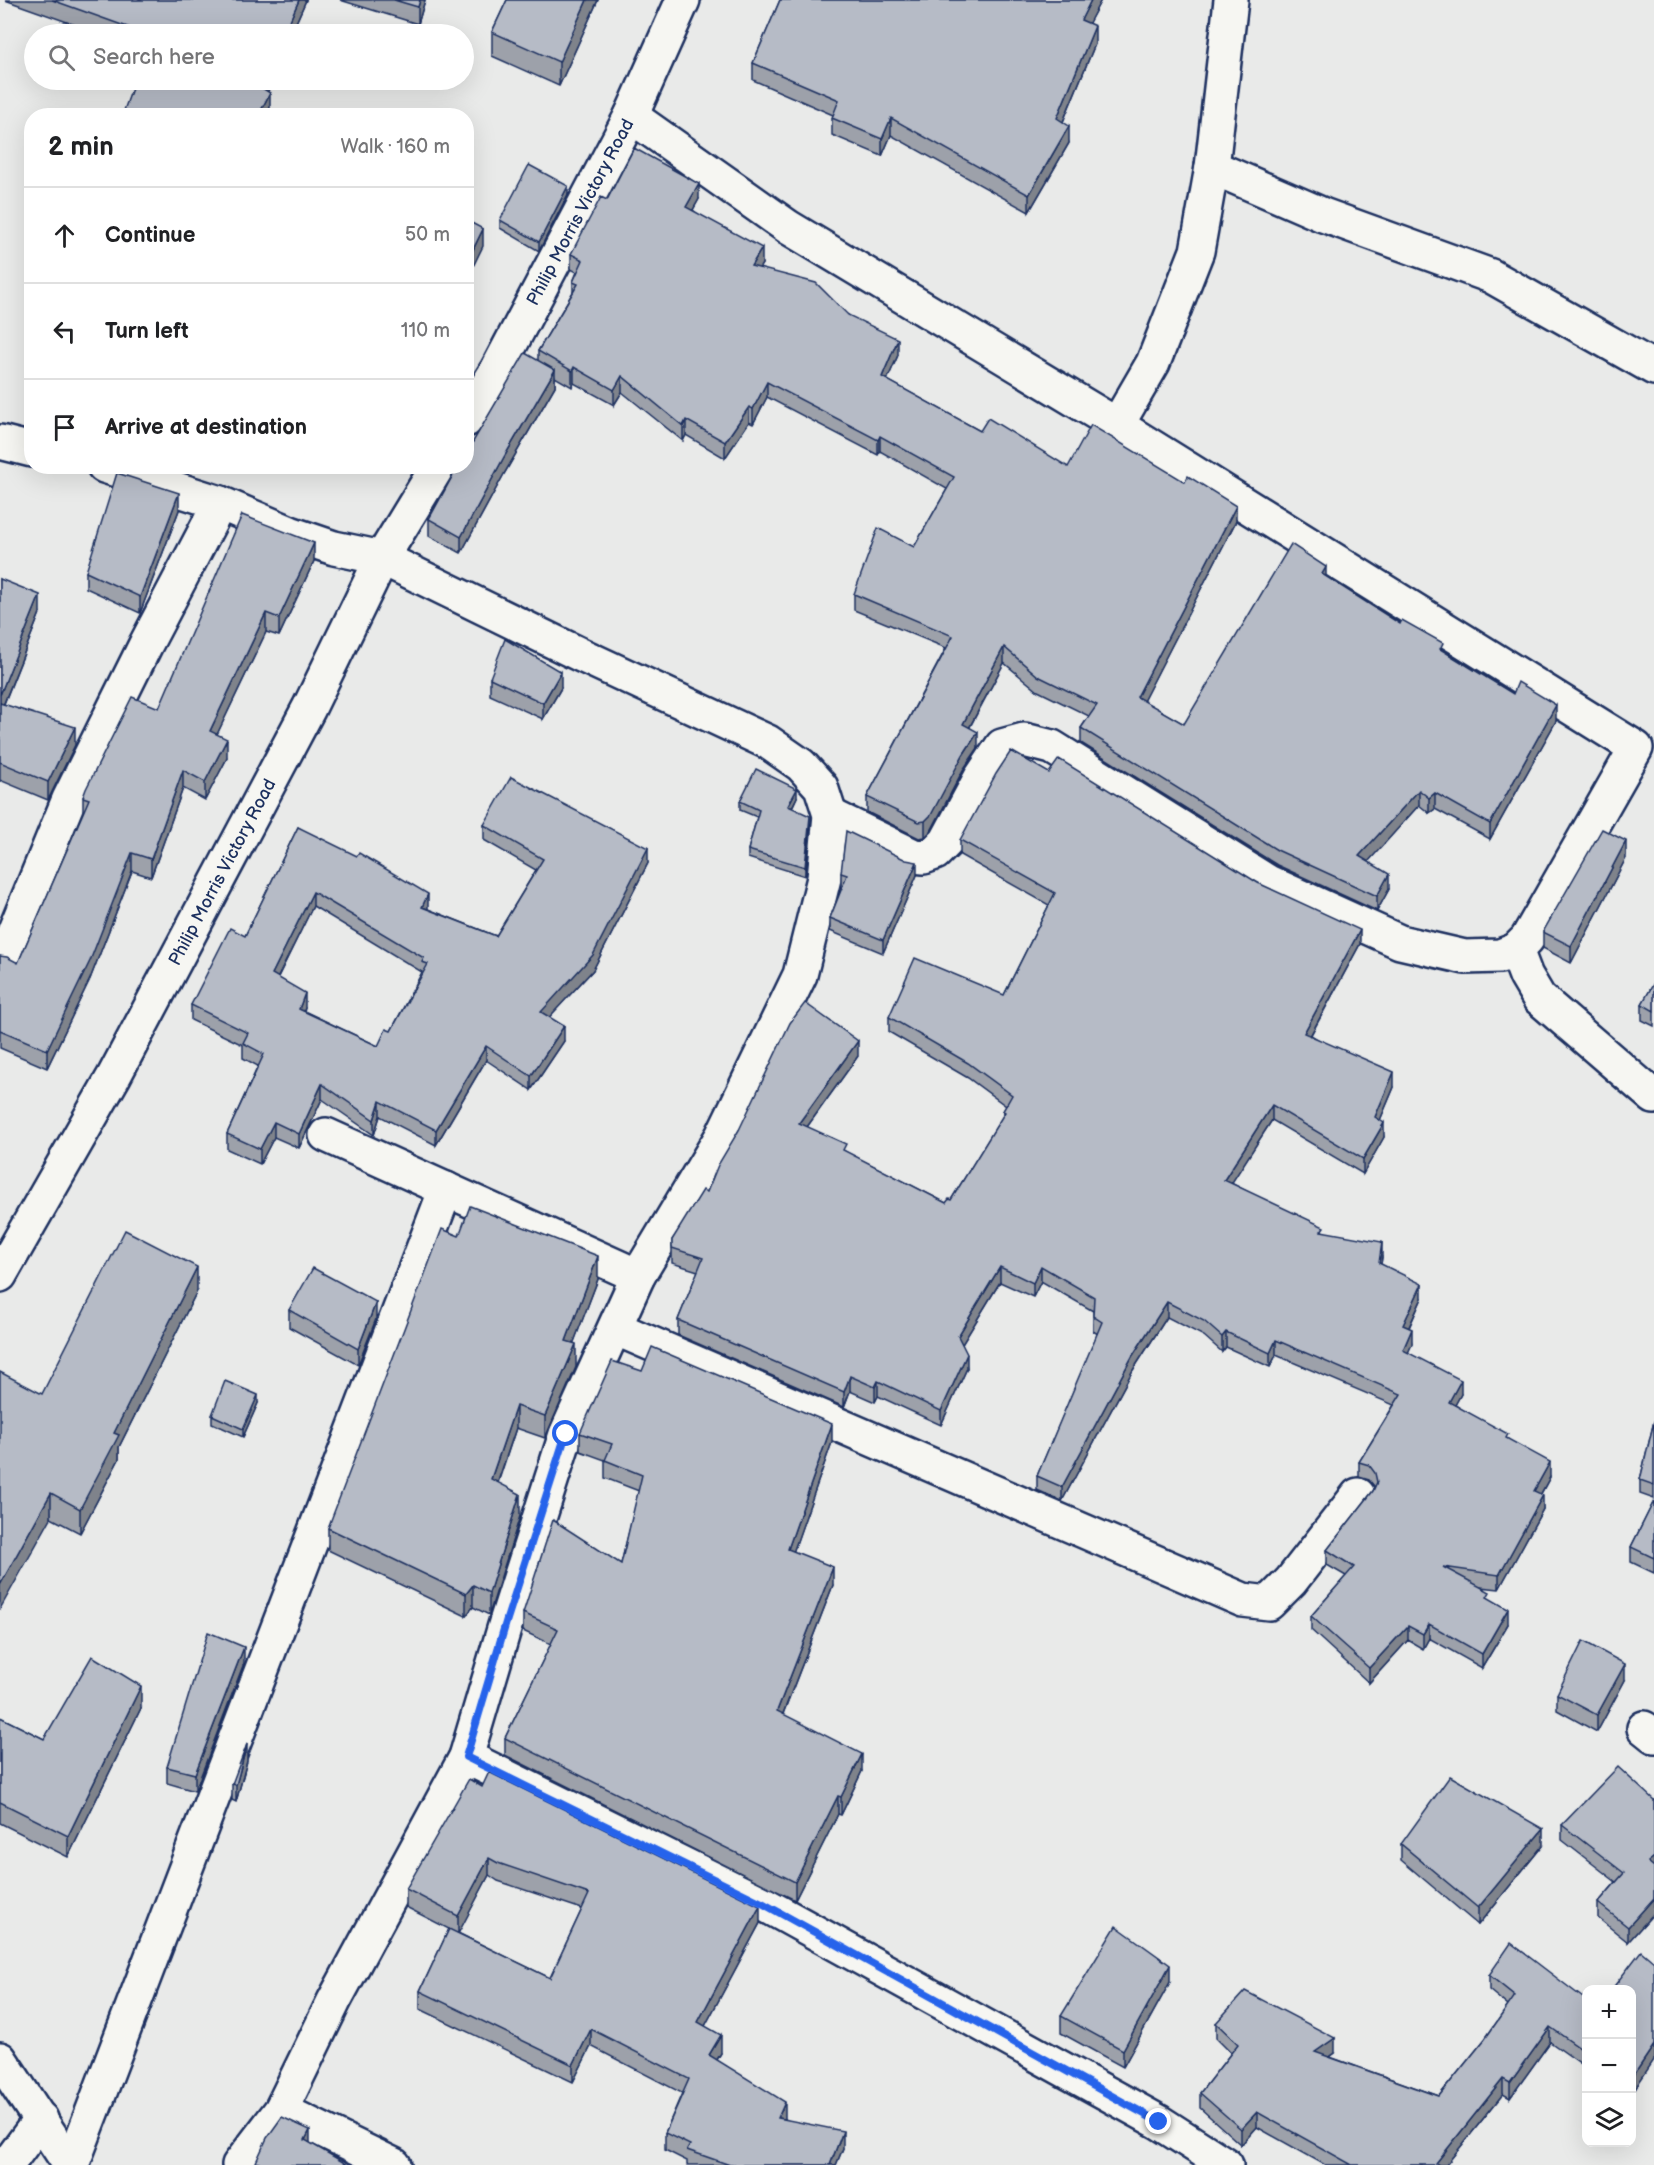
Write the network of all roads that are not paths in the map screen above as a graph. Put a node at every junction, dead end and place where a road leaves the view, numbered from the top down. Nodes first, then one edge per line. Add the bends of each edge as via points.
1 (683, 0) edge
2 (1231, 0) edge
3 (631, 116) junction
4 (1212, 167) junction
5 (1654, 368) edge
6 (474, 407) edge
7 (1118, 424) junction
8 (0, 442) edge
9 (24, 448) edge
10 (129, 474) edge
11 (433, 474) edge
12 (220, 503) junction
13 (382, 558) junction
14 (1645, 742) edge
15 (830, 815) junction
16 (1516, 950) junction
17 (4, 957) edge
18 (1654, 1097) edge
19 (326, 1135) dead end
20 (446, 1190) junction
21 (0, 1275) edge
22 (638, 1276) junction
23 (615, 1328) junction
24 (1358, 1495) dead end
25 (466, 1757) junction
26 (0, 2058) edge
27 (281, 2110) junction
28 (41, 2119) junction
29 (7, 2165) edge
30 (71, 2165) edge
31 (239, 2165) edge
32 (394, 2165) edge
33 (1226, 2165) edge

1 - 3 street, Philip Morris Victory Road
2 - 4 street
3 - 6 street, Philip Morris Victory Road
3 - 7 street via 788,227
4 - 5 street via 1323,215 1491,276
4 - 7 street via 1197,251 1153,363
7 - 14 street
8 - 9 street
10 - 12 street
11 - 13 street, Philip Morris Victory Road
12 - 13 street via 334,548
12 - 17 street via 69,799
13 - 15 street via 768,742 801,765 821,787
13 - 21 street, Philip Morris Victory Road via 309,708 114,1077
14 - 16 street via 1527,939
15 - 16 street via 914,856 935,853 946,842 1002,746 1024,740 1052,747 1268,882 1400,942 1465,957 1500,956
15 - 22 street via 824,878 800,975 722,1136
16 - 18 street via 1539,999
19 - 20 street
20 - 22 street
20 - 30 street
22 - 23 street
23 - 24 street via 1243,1600 1269,1603
23 - 25 street via 566,1434
25 - 27 street via 334,2001
25 - 33 street via 762,1903 1159,2122
26 - 28 street
27 - 31 street
27 - 32 street
28 - 29 street
28 - 30 street

